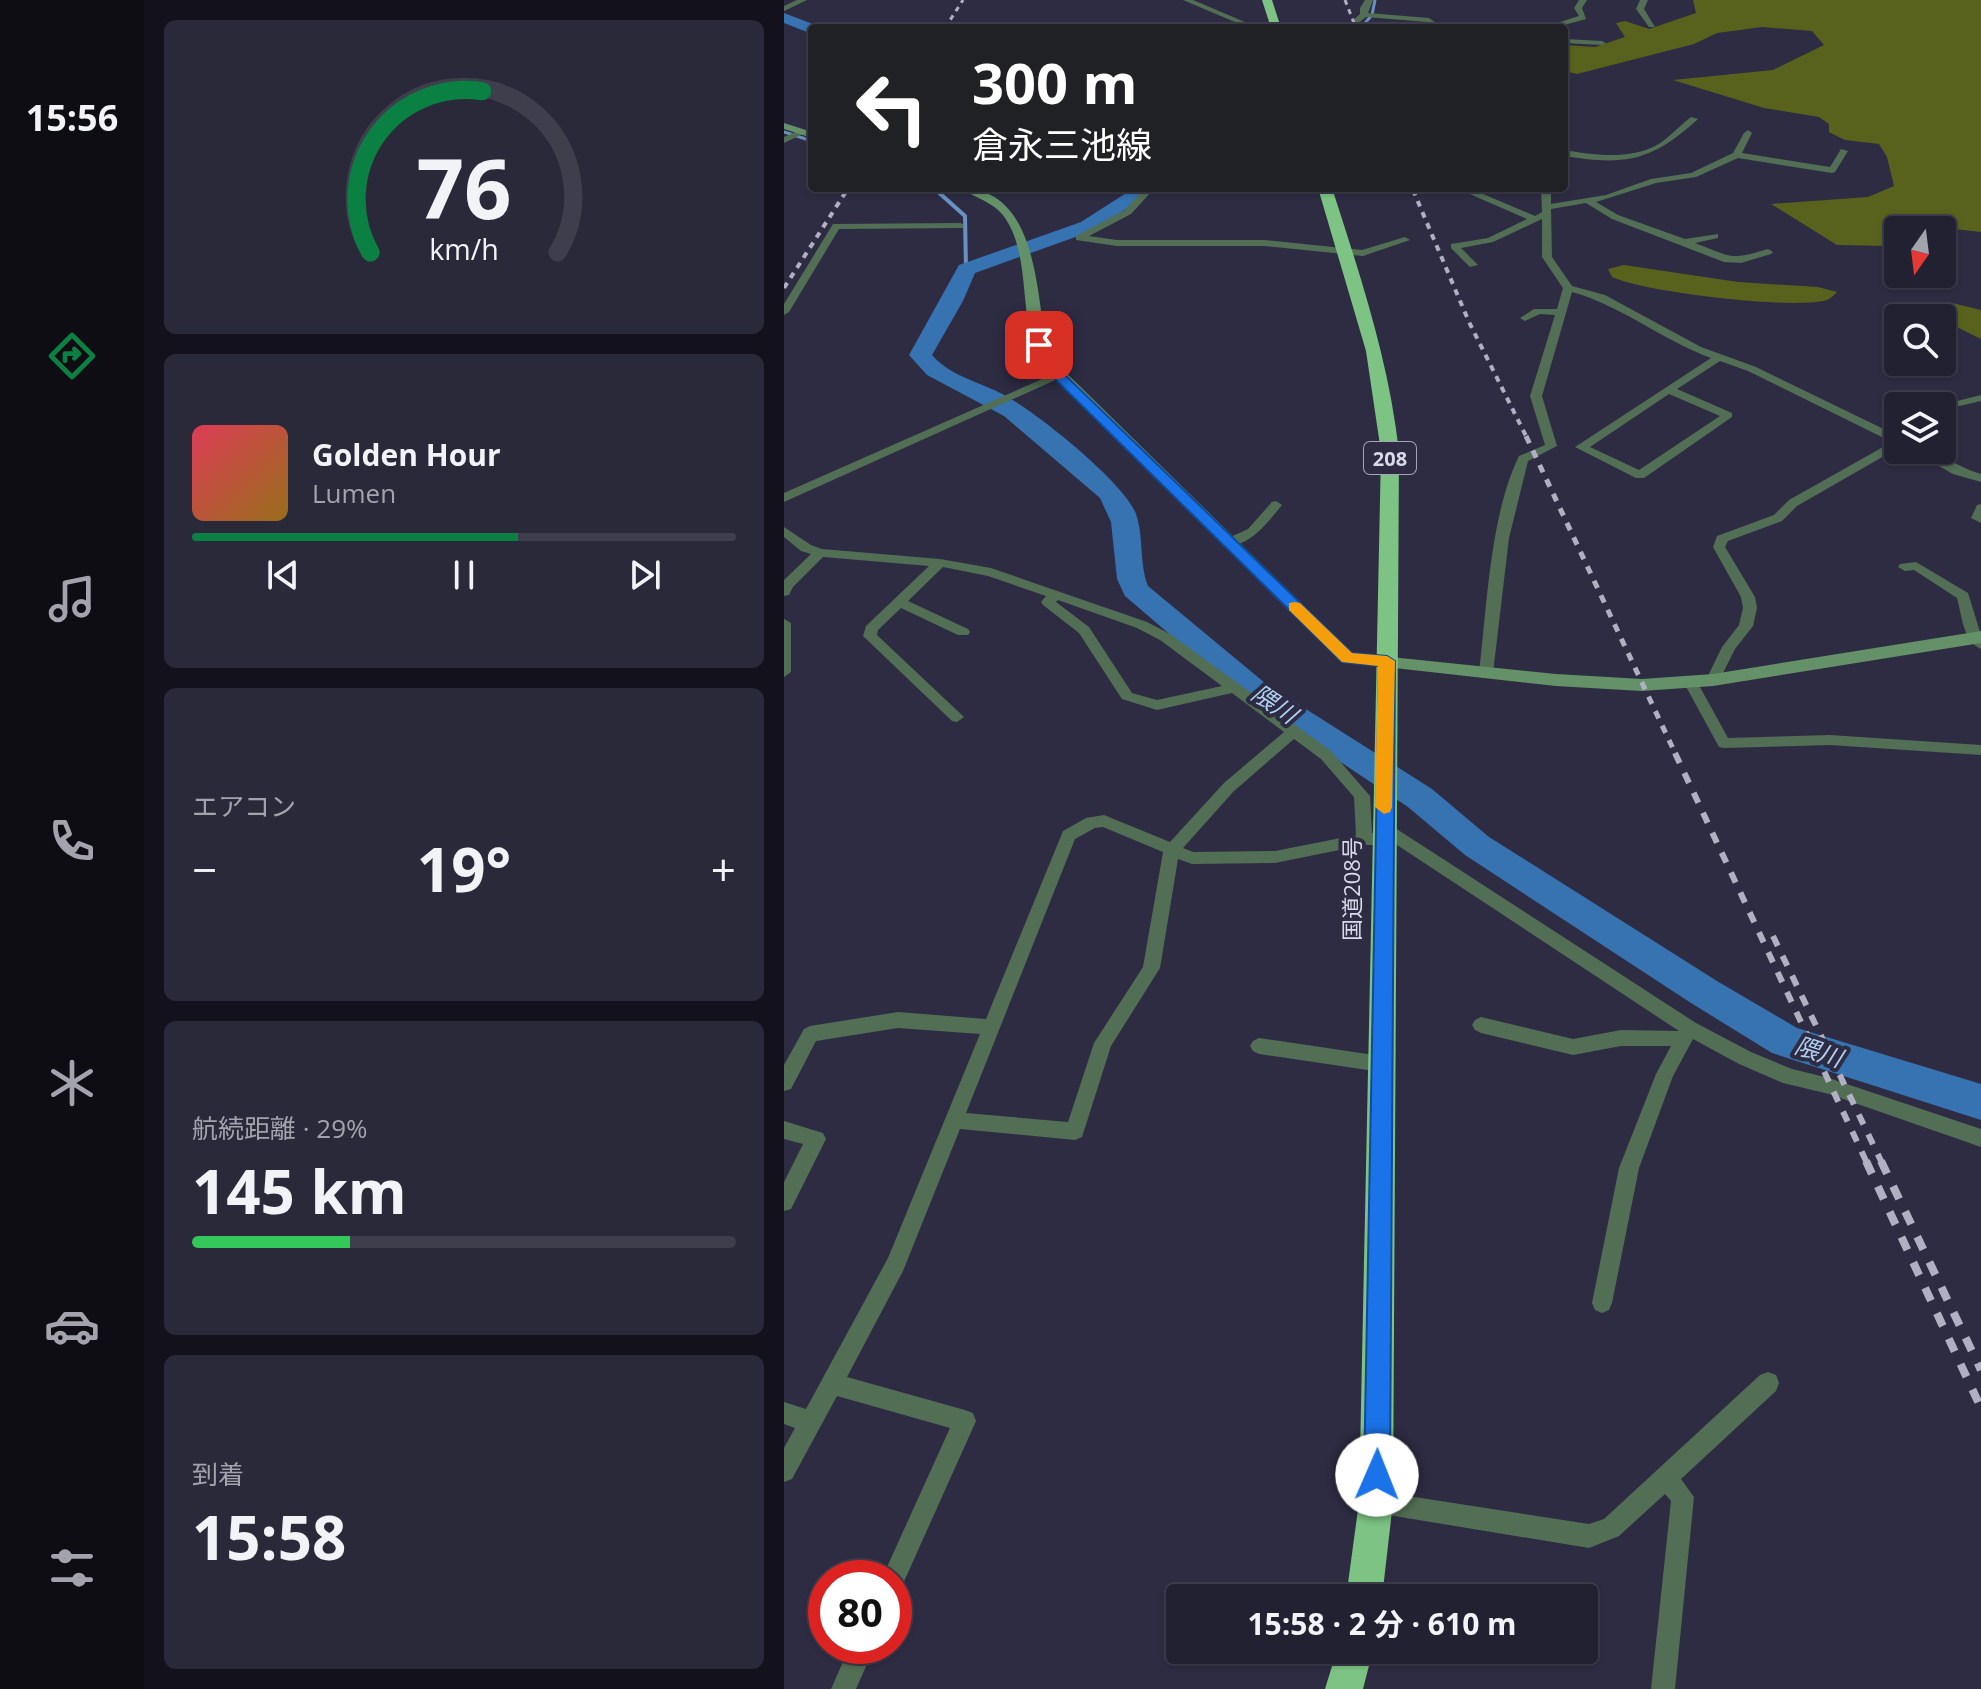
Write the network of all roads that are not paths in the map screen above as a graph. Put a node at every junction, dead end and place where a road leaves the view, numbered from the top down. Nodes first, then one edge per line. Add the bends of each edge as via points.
1 (803, 0) edge
2 (1187, 0) edge
3 (1267, 0) edge
4 (1369, 0) edge
5 (1583, 0) edge
6 (1645, 0) edge
7 (1652, 0) edge
8 (784, 9) edge
9 (1364, 15) junction
10 (1245, 24) edge
11 (1275, 24) edge
12 (1353, 24) edge
13 (1432, 24) edge
14 (1559, 24) edge
15 (1652, 25) dead end
16 (1568, 41) edge
17 (1602, 43) dead end
18 (1694, 119) dead end
19 (784, 126) edge
20 (807, 133) edge
21 (1748, 133) dead end
22 (784, 140) edge
23 (1844, 151) dead end
24 (1568, 154) edge
25 (1737, 155) junction
26 (974, 192) edge
27 (1146, 192) edge
28 (1326, 192) edge
29 (1470, 192) edge
30 (1546, 192) edge
31 (1588, 201) junction
32 (1548, 210) junction
33 (1532, 218) junction
34 (960, 226) dead end
35 (1715, 236) dead end
36 (1405, 240) dead end
37 (1684, 242) junction
38 (1768, 252) dead end
39 (1345, 253) junction
40 (1473, 265) dead end
41 (1568, 288) junction
42 (784, 312) edge
43 (1561, 312) junction
44 (1525, 318) dead end
45 (1719, 357) junction
46 (1058, 375) junction
47 (1669, 390) junction
48 (1981, 398) edge
49 (1956, 404) edge
50 (1884, 432) edge
51 (1884, 446) edge
52 (1944, 464) edge
53 (1981, 478) edge
54 (784, 498) edge
55 (1276, 505) dead end
56 (1981, 508) edge
57 (1981, 519) edge
58 (784, 531) edge
59 (1229, 543) junction
60 (820, 553) junction
61 (940, 563) junction
62 (1905, 567) dead end
63 (784, 592) edge
64 (1054, 596) junction
65 (899, 602) junction
66 (784, 623) edge
67 (963, 632) dead end
68 (1979, 640) edge
69 (1387, 661) junction
70 (784, 672) edge
71 (1486, 673) junction
72 (1713, 680) junction
73 (1690, 681) junction
74 (1235, 688) junction
75 (957, 717) dead end
76 (1294, 731) junction
77 (1981, 750) edge
78 (1379, 832) junction
79 (1171, 851) junction
80 (1481, 1025) dead end
81 (990, 1027) junction
82 (1687, 1033) junction
83 (1259, 1046) dead end
84 (1381, 1064) junction
85 (784, 1083) edge
86 (955, 1120) junction
87 (784, 1130) edge
88 (1981, 1138) edge
89 (784, 1202) edge
90 (1602, 1303) dead end
91 (830, 1383) junction
92 (1768, 1383) dead end
93 (784, 1413) edge
94 (810, 1421) junction
95 (784, 1471) edge
96 (1665, 1478) junction
97 (1376, 1502) junction
98 (902, 1560) edge
99 (1366, 1584) edge
100 (855, 1664) edge
101 (1351, 1664) edge
102 (843, 1689) edge
103 (1344, 1689) edge
104 (1663, 1689) edge

1 - 8 street
2 - 10 street
3 - 11 highway
4 - 9 street
5 - 14 street via 1578,8 1583,17
6 - 7 street
6 - 15 street via 1640,9
9 - 12 street
9 - 13 street
16 - 17 street
18 - 24 street via 1646,152
19 - 20 main road
20 - 22 street
21 - 25 street
23 - 25 street via 1832,170
25 - 31 street via 1693,175
26 - 46 main road via 1008,214 1025,268 1039,345
27 - 39 street via 1128,212 1079,238 1264,243
28 - 39 highway, 国道208号 / 208
29 - 33 street
30 - 32 street
31 - 32 street
31 - 37 street via 1615,217
32 - 33 street
32 - 41 street via 1547,257
33 - 40 street via 1490,240 1454,246
34 - 42 street via 836,226
35 - 37 street
36 - 39 street via 1377,251
37 - 38 street via 1732,262
39 - 69 highway, 国道208号 / 208 via 1380,366 1387,408
41 - 43 street
41 - 45 street via 1601,297
43 - 44 street via 1538,311
43 - 71 street via 1536,396 1551,446 1523,459 1511,493
45 - 47 street
45 - 50 street
46 - 54 street
46 - 59 main road
47 - 47 street via 1606,431 1581,447 1640,475 1728,415
48 - 49 street
51 - 72 street via 1778,518 1722,539 1719,547 1750,608 1746,626
52 - 53 street
55 - 59 street via 1252,532
56 - 57 street
58 - 60 street
59 - 69 main road via 1347,658
60 - 61 street
60 - 63 street
61 - 64 street via 991,572
61 - 65 street
62 - 68 street via 1916,566 1963,596
64 - 74 street via 1142,625
64 - 74 street via 1048,602 1084,630 1127,696 1157,705
65 - 67 street
65 - 75 street via 870,636
66 - 70 street
68 - 72 main road
69 - 71 main road
69 - 78 highway, 国道208号 / 208
71 - 73 main road via 1628,685
72 - 73 main road
73 - 77 street via 1724,743 1830,740
74 - 76 street
76 - 78 street via 1326,755 1362,796
76 - 79 street via 1229,787
78 - 79 street via 1275,857 1192,858
78 - 82 street
78 - 84 highway, 国道208号 / 208
79 - 81 street via 1104,821 1069,835
79 - 86 street via 1151,968 1103,1043 1075,1131
80 - 82 street via 1573,1047
81 - 85 street via 898,1020 810,1034
81 - 86 street
82 - 88 street via 1790,1077
82 - 90 street via 1665,1074 1629,1168
83 - 84 street
84 - 97 highway, 国道208号 / 208
86 - 91 street via 896,1264
87 - 89 street via 816,1139
91 - 94 street
91 - 98 street via 965,1421
92 - 96 street
93 - 94 street
94 - 95 street
96 - 97 street via 1611,1528 1589,1536
96 - 104 street via 1683,1497
97 - 99 highway, 国道208号 / 208
100 - 102 street
101 - 103 highway

